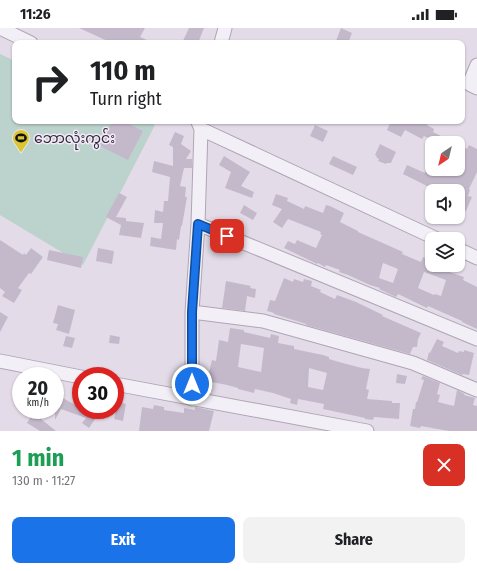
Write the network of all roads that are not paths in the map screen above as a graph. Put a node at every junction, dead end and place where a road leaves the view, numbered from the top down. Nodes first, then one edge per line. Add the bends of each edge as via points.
1 (0, 28) edge
2 (225, 28) edge
3 (25, 40) edge
4 (222, 40) edge
5 (477, 65) edge
6 (477, 88) edge
7 (198, 124) edge
8 (200, 124) edge
9 (198, 224) junction
10 (425, 233) edge
11 (465, 252) edge
12 (477, 258) edge
13 (192, 312) junction
14 (477, 339) edge
15 (0, 361) edge
16 (72, 375) edge
17 (124, 386) edge
18 (477, 390) edge
19 (192, 399) junction
20 (367, 431) edge

1 - 3 street
2 - 4 street
5 - 6 street via 469,84
7 - 9 street
8 - 10 street
9 - 13 street
9 - 14 street
11 - 12 street
13 - 18 street via 263,321 413,363
13 - 19 street
15 - 16 street
17 - 19 street
19 - 20 street

